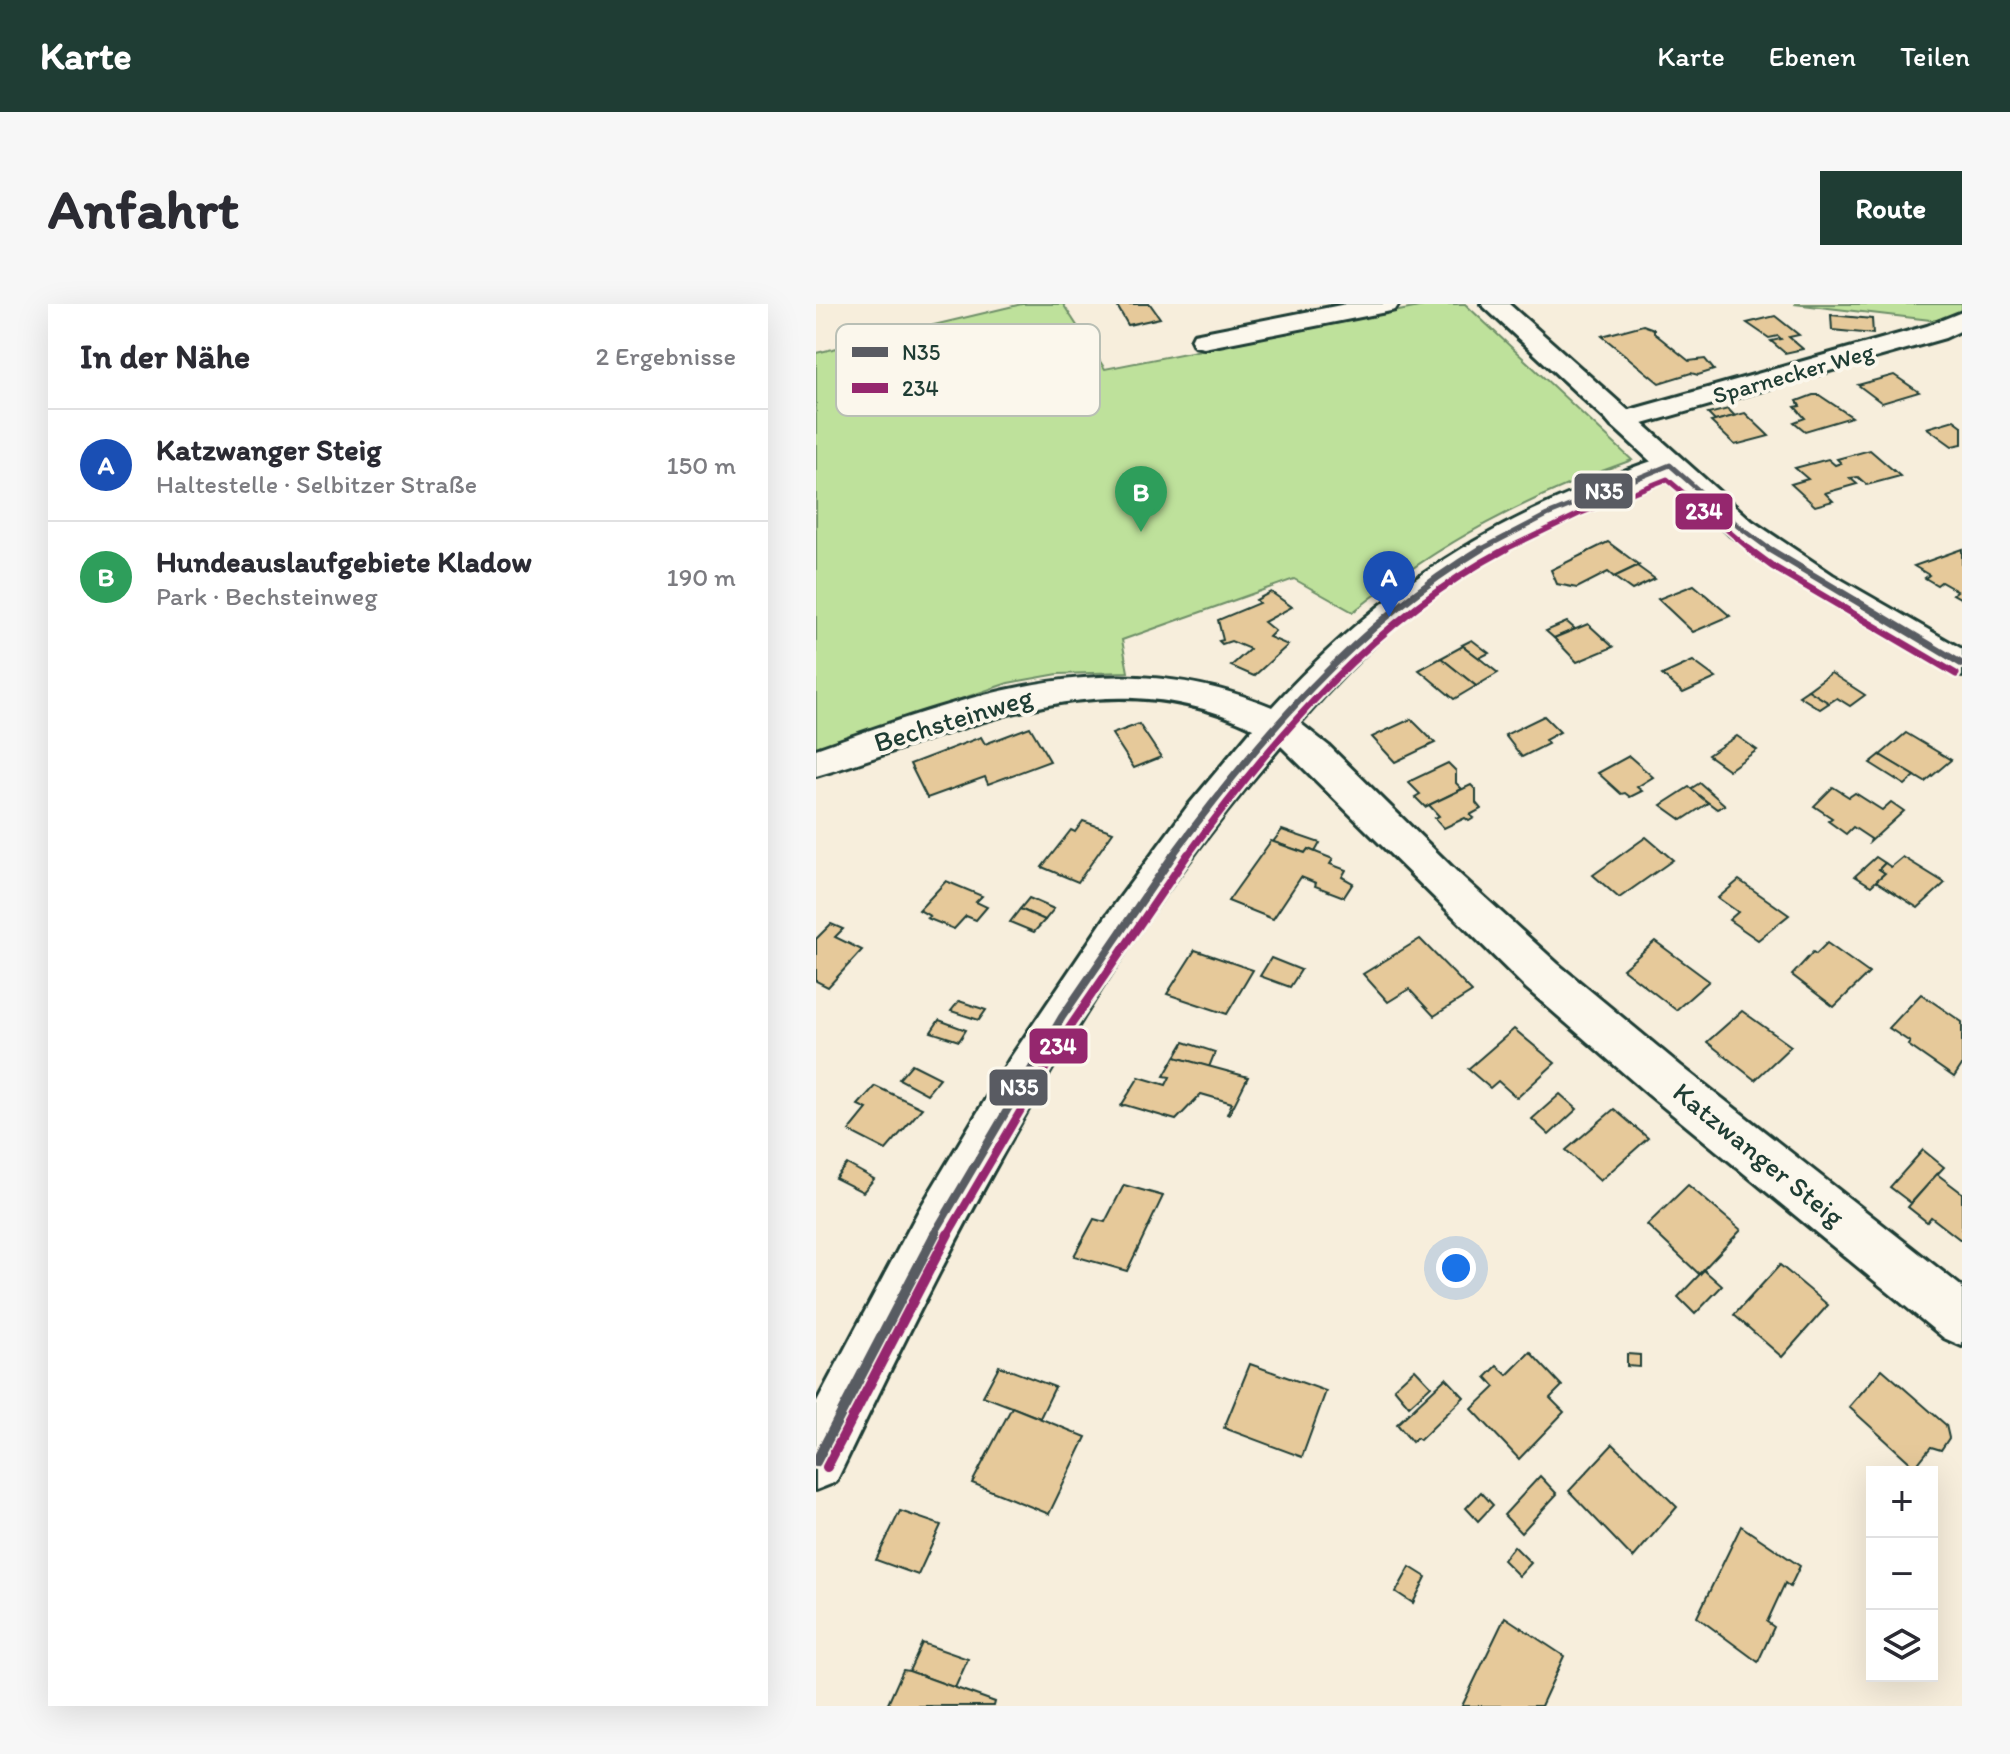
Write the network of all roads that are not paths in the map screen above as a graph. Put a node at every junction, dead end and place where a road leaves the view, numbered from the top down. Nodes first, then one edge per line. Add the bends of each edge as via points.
1 (1386, 304) edge
2 (1494, 304) edge
3 (1962, 320) edge
4 (1204, 340) dead end
5 (1622, 421) junction
6 (1670, 465) junction
7 (1962, 664) edge
8 (1277, 725) junction
9 (816, 763) edge
10 (1962, 1320) edge
11 (816, 1462) edge

1 - 4 street
2 - 5 street
3 - 5 street, Sparnecker Weg via 1950,328
5 - 6 street
6 - 7 street via 1779,556
6 - 8 street via 1570,504 1433,580
8 - 9 street, Bechsteinweg via 1248,711 1175,691 1072,688 973,707
8 - 10 street, Katzwanger Steig via 1309,747 1488,927 1568,999
8 - 11 street via 1221,790 1058,1016 871,1347

